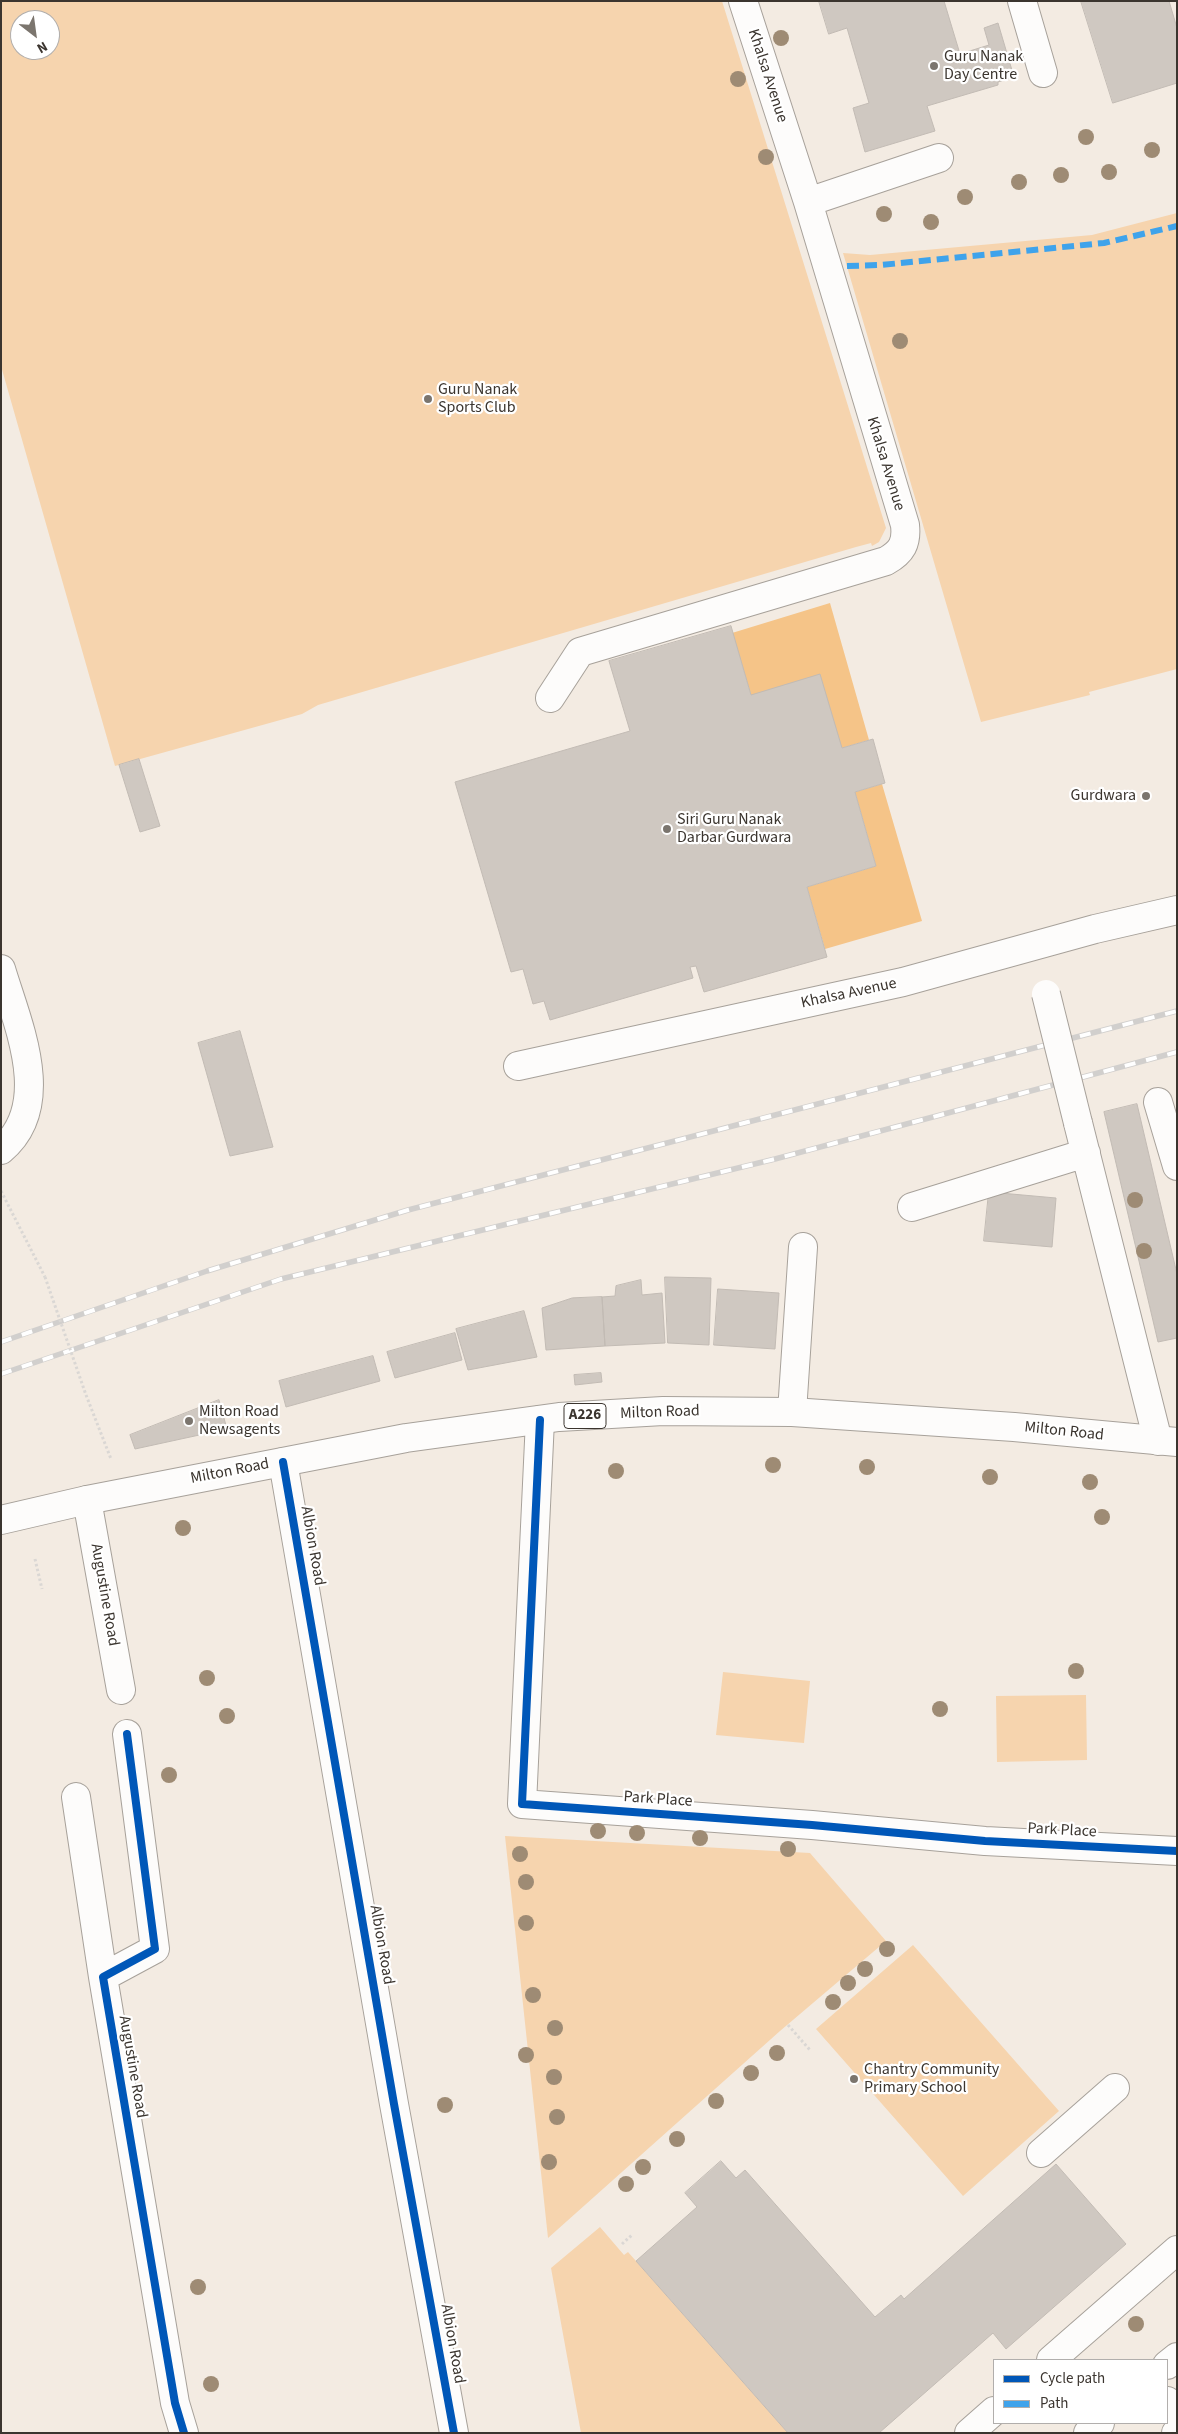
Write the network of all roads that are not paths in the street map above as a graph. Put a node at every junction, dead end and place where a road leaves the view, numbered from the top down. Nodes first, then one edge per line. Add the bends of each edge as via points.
1 (743, 1) edge
2 (1022, 1) edge
3 (1044, 73) dead end
4 (939, 158) dead end
5 (808, 202) junction
6 (550, 698) dead end
7 (1177, 910) edge
8 (1, 969) edge
9 (1046, 994) dead end
10 (518, 1066) dead end
11 (1158, 1102) dead end
12 (1, 1150) edge
13 (1086, 1153) junction
14 (1177, 1166) edge
15 (912, 1207) dead end
16 (804, 1247) dead end
17 (792, 1412) junction
18 (540, 1420) junction
19 (1167, 1442) edge
20 (283, 1462) junction
21 (87, 1500) junction
22 (1, 1520) edge
23 (121, 1690) dead end
24 (127, 1734) dead end
25 (76, 1796) dead end
26 (1177, 1851) edge
27 (102, 1977) junction
28 (1116, 2088) dead end
29 (1041, 2153) dead end
30 (1177, 2250) edge
31 (1177, 2356) edge
32 (1052, 2359) edge
33 (1168, 2365) edge
34 (1168, 2402) edge
35 (993, 2411) edge
36 (1177, 2413) edge
37 (1099, 2424) edge
38 (184, 2433) edge
39 (454, 2433) edge
40 (969, 2433) edge
41 (1088, 2433) edge

1 - 5 street, Khalsa Avenue
2 - 3 street
4 - 5 street
5 - 6 street, Khalsa Avenue via 837,266 905,525 904,545 898,554 886,561 580,652
7 - 10 street, Khalsa Avenue via 1095,929 904,982
8 - 12 street via 28,1064 30,1083 21,1124
9 - 13 street, bridge
11 - 14 street
13 - 15 street
13 - 19 street
16 - 17 street
17 - 18 street, Milton Road / A226 via 663,1411
17 - 19 street, Milton Road / A226 via 1014,1427
18 - 20 street, Milton Road / A226 via 406,1438
18 - 26 street, Park Place via 522,1804 985,1841
20 - 21 street, Milton Road / A226
20 - 39 street, Albion Road
21 - 22 street, Milton Road / A226
21 - 23 street, Augustine Road
24 - 27 street via 155,1949
25 - 27 street, Augustine Road
27 - 38 street, Augustine Road via 175,2403
28 - 29 street
30 - 32 street
31 - 33 street
34 - 36 street
35 - 40 street
37 - 41 street

